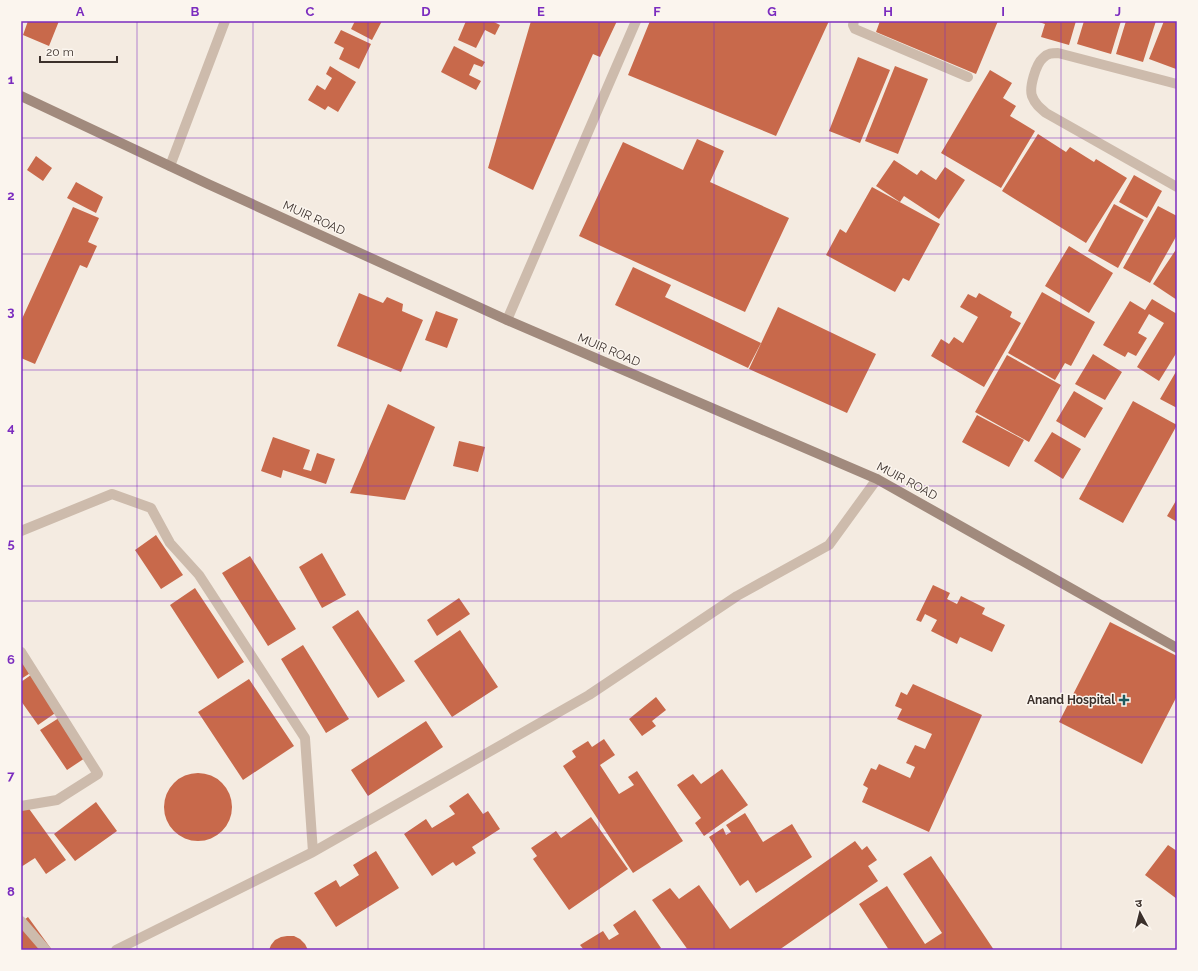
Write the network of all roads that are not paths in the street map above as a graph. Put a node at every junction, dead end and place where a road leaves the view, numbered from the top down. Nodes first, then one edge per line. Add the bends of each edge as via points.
1 (225, 21) edge
2 (636, 21) edge
3 (854, 21) edge
4 (968, 77) dead end
5 (1177, 84) edge
6 (21, 96) edge
7 (170, 166) junction
8 (1177, 187) edge
9 (507, 320) junction
10 (877, 479) junction
11 (21, 531) edge
12 (1177, 648) edge
13 (21, 652) edge
14 (21, 806) edge
15 (312, 852) junction
16 (21, 921) edge
17 (46, 950) edge
18 (116, 950) edge

1 - 7 street
2 - 9 street
3 - 4 street via 855,29
5 - 8 street via 1058,53 1049,53 1038,64 1031,90 1032,97 1046,113
6 - 7 street, MUIR ROAD
7 - 9 street, MUIR ROAD
9 - 10 street, MUIR ROAD
10 - 12 street, MUIR ROAD
10 - 15 street via 829,545 738,596 589,695
11 - 15 street via 112,494 151,508 170,543 199,574 305,738
13 - 14 street via 98,774 57,800
15 - 18 street
16 - 17 street

